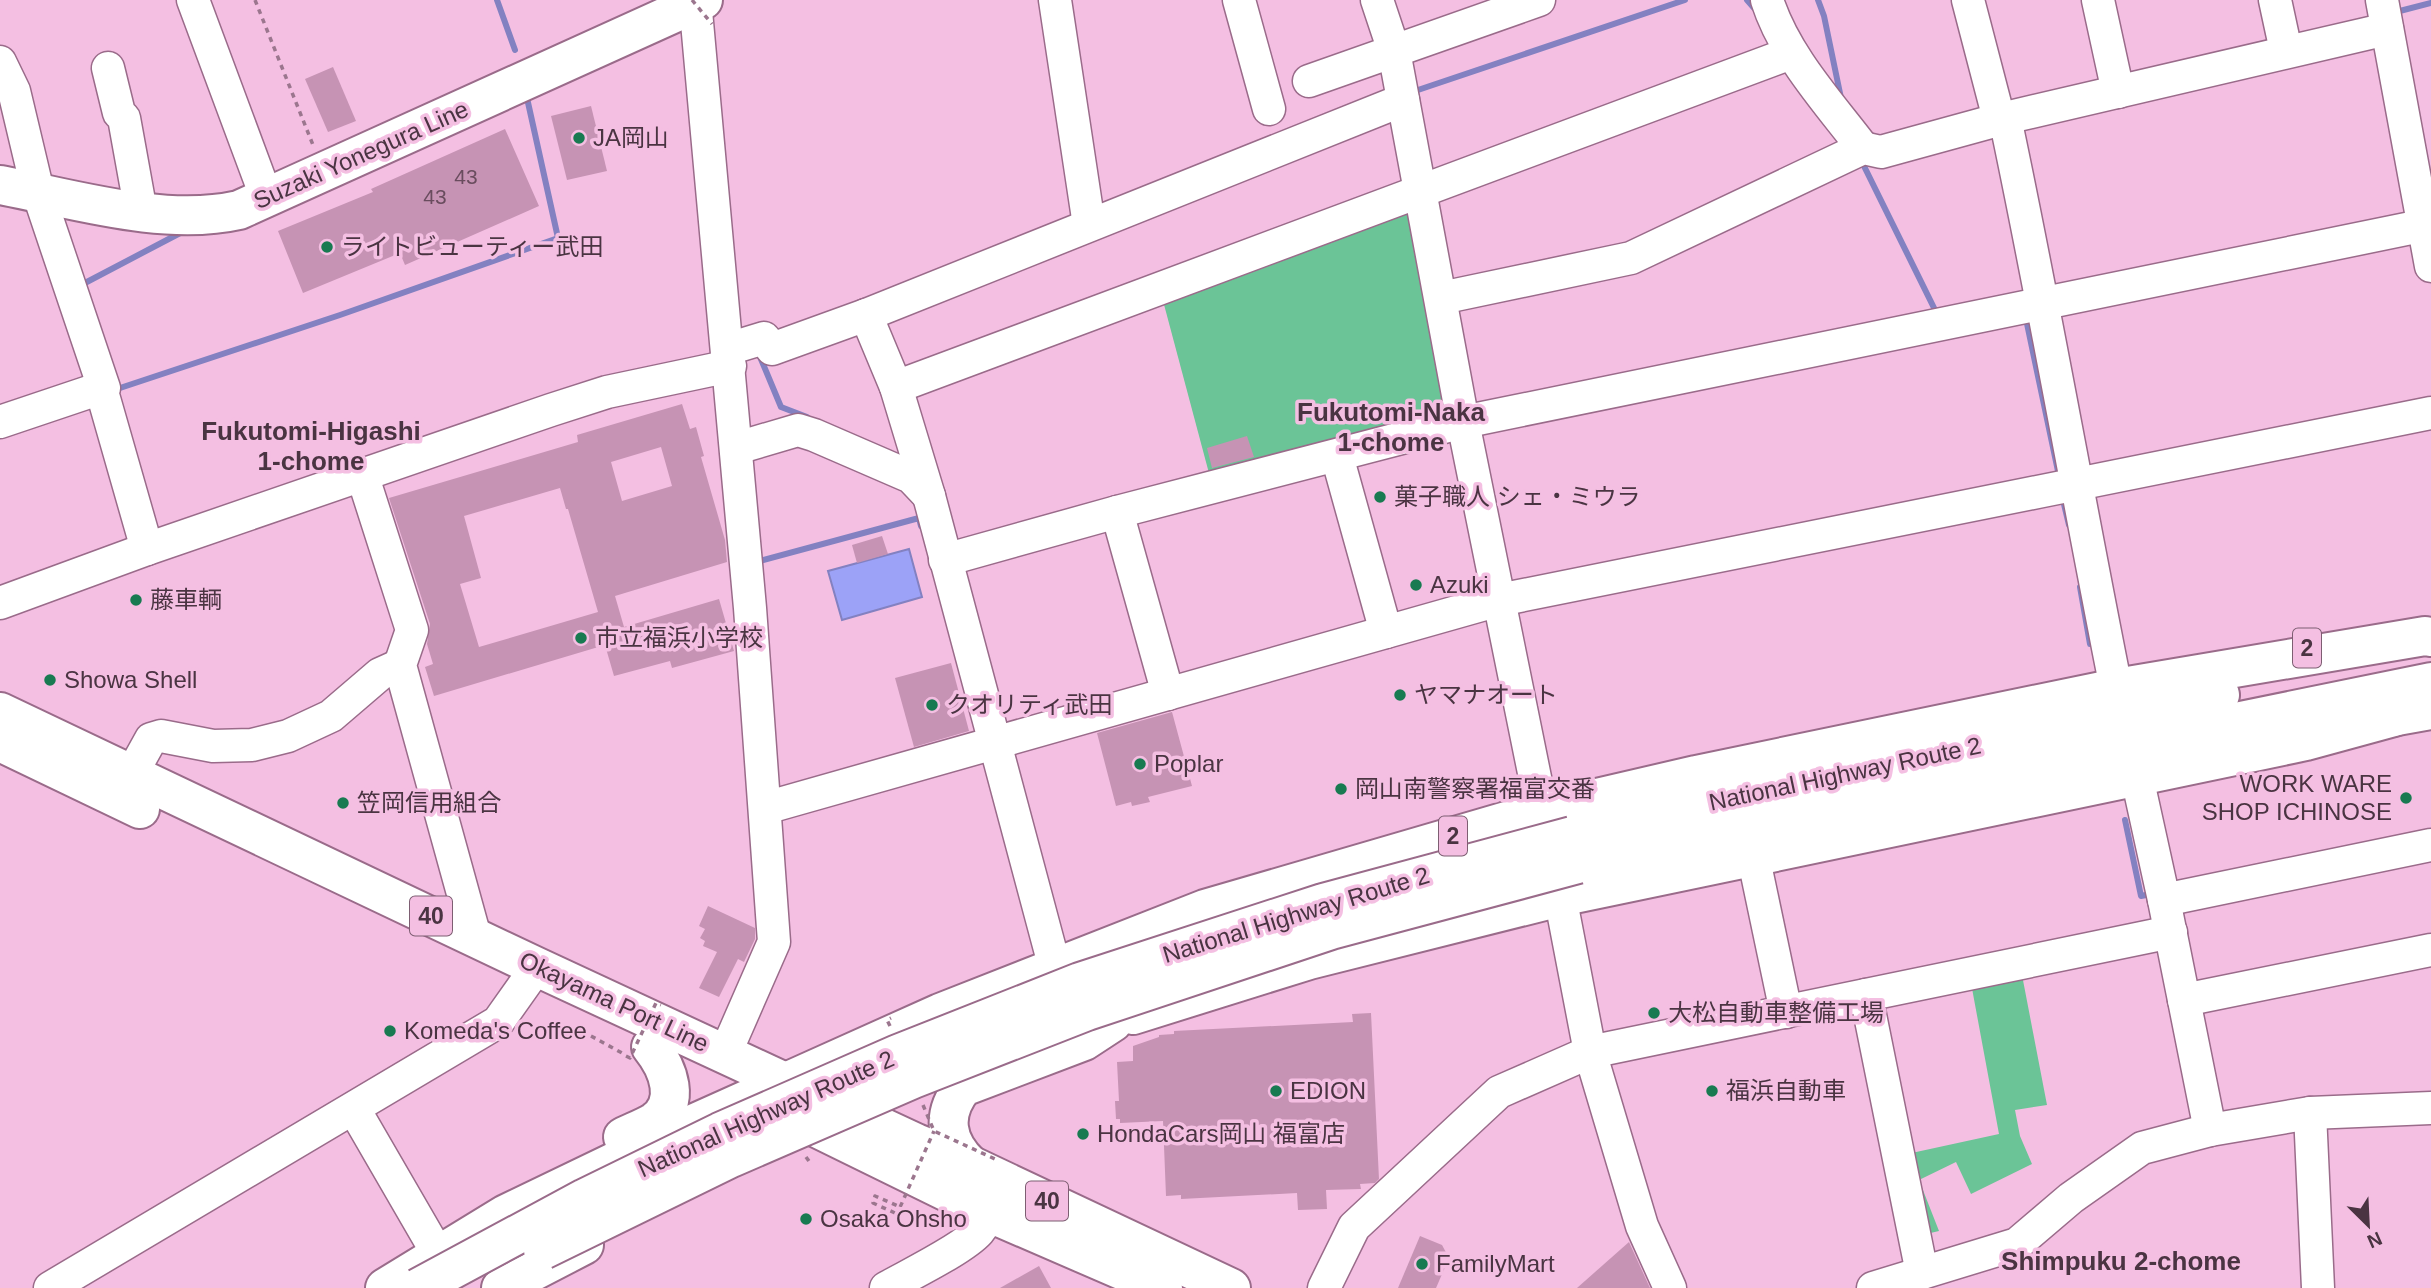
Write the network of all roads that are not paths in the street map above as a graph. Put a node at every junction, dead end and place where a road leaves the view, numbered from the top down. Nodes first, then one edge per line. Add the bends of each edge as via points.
1 (193, 0) edge
2 (1055, 0) edge
3 (1239, 0) edge
4 (1377, 0) edge
5 (1767, 0) edge
6 (1968, 0) edge
7 (2098, 0) edge
8 (2275, 0) edge
9 (1520, 3) edge
10 (700, 5) edge
11 (2387, 11) edge
12 (2284, 45) junction
13 (1394, 51) junction
14 (1791, 53) junction
15 (0, 62) edge
16 (108, 68) dead end
17 (1309, 81) dead end
18 (2117, 85) junction
19 (1403, 100) junction
20 (1269, 110) dead end
21 (1999, 115) junction
22 (1863, 148) junction
23 (0, 185) edge
24 (1419, 191) junction
25 (38, 192) junction
26 (267, 198) junction
27 (141, 212) junction
28 (1087, 221) junction
29 (2427, 225) edge
30 (2431, 266) edge
31 (1441, 298) junction
32 (2044, 303) junction
33 (866, 315) junction
34 (729, 357) junction
35 (896, 387) junction
36 (101, 388) junction
37 (2431, 413) edge
38 (0, 422) edge
39 (1463, 422) junction
40 (737, 448) junction
41 (1338, 462) junction
42 (362, 474) junction
43 (2076, 485) junction
44 (929, 496) junction
45 (1120, 520) junction
46 (145, 543) junction
47 (952, 564) junction
48 (1499, 600) junction
49 (0, 603) edge
50 (2431, 620) edge
51 (1386, 632) junction
52 (2431, 637) edge
53 (2431, 653) edge
54 (400, 665) junction
55 (2183, 676) junction
56 (2431, 682) edge
57 (2116, 688) junction
58 (1168, 694) junction
59 (2431, 710) edge
60 (0, 712) edge
61 (0, 742) edge
62 (986, 746) junction
63 (2140, 759) junction
64 (131, 775) junction
65 (765, 808) junction
66 (1541, 811) junction
67 (2431, 845) edge
68 (1575, 850) junction
69 (1753, 855) junction
70 (1560, 897) junction
71 (2164, 900) junction
72 (2171, 932) junction
73 (475, 937) junction
74 (2431, 950) edge
75 (1055, 968) junction
76 (531, 977) junction
77 (1866, 995) junction
78 (2184, 1000) junction
79 (1786, 1012) junction
80 (1113, 1022) junction
81 (651, 1047) junction
82 (1590, 1052) junction
83 (725, 1054) junction
84 (776, 1098) junction
85 (2431, 1108) edge
86 (354, 1109) junction
87 (2310, 1113) junction
88 (862, 1118) junction
89 (2210, 1130) junction
90 (818, 1139) junction
91 (990, 1180) junction
92 (506, 1214) junction
93 (438, 1254) junction
94 (1922, 1273) junction
95 (1163, 1281) edge
96 (50, 1288) edge
97 (385, 1288) edge
98 (399, 1288) edge
99 (418, 1288) edge
100 (472, 1288) edge
101 (501, 1288) edge
102 (886, 1288) edge
103 (1231, 1288) edge
104 (1324, 1288) edge
105 (1670, 1288) edge
106 (1873, 1288) edge
107 (2318, 1288) edge

1 - 26 street
2 - 28 street
3 - 20 street
4 - 13 street
5 - 14 street
6 - 21 street
7 - 18 street
8 - 12 street
9 - 13 street
10 - 26 main road, Suzaki Yonegura Line
10 - 34 street
11 - 12 street
11 - 29 street
12 - 18 street
13 - 17 street
13 - 19 street
14 - 22 street
14 - 24 street
15 - 25 street via 14,91
16 - 27 street via 124,118
18 - 21 street
19 - 24 street
19 - 28 street
21 - 22 street via 1881,152
21 - 32 street
22 - 31 street via 1631,258
23 - 25 main road, Suzaki Yonegura Line
24 - 31 street
24 - 35 street
25 - 27 main road, Suzaki Yonegura Line
25 - 36 street
26 - 27 main road, Suzaki Yonegura Line via 223,214
28 - 33 street
29 - 30 street
29 - 32 street
31 - 39 street
32 - 39 street
32 - 43 street
33 - 34 street via 772,349 764,338
33 - 35 street
34 - 40 street
34 - 42 street
35 - 44 street
36 - 38 street
36 - 46 street
37 - 43 street
39 - 41 street
39 - 48 street
40 - 44 street via 798,430 911,477
40 - 65 street
41 - 45 street
41 - 51 street
42 - 46 street
42 - 54 street via 412,629
43 - 48 street
43 - 57 street
44 - 47 street
45 - 47 street
45 - 58 street
46 - 49 street
47 - 62 street
48 - 51 street
48 - 66 street
50 - 55 main road, 2
51 - 58 street
52 - 55 main road, 2
53 - 68 main road, National Highway Route 2 / 2 via 1852,771
54 - 64 street via 380,674 331,716 288,736 252,745 213,746 161,736 151,739
54 - 73 street
55 - 57 main road, 2
56 - 63 main road, National Highway Route 2 / 2
57 - 66 main road, 2
58 - 62 street
59 - 63 main road
60 - 64 main road, Okayama Port Line / 40
61 - 76 main road, Okayama Port Line / 40
62 - 65 street
62 - 75 street
63 - 68 main road, National Highway Route 2 / 2 via 1847,802
63 - 69 main road
63 - 71 street
64 - 73 main road, Okayama Port Line / 40
65 - 83 street via 774,942
66 - 70 street
66 - 75 main road, 2 via 1205,909
67 - 71 street
68 - 99 main road, National Highway Route 2 / 2, bridge via 1323,903 1080,982 898,1054 720,1132
68 - 100 main road, National Highway Route 2 / 2, bridge via 1087,1011 912,1079 731,1158
69 - 70 main road
69 - 79 street
70 - 80 main road via 1309,960
70 - 82 street
71 - 72 street
72 - 77 street
72 - 78 street
73 - 76 main road, Okayama Port Line / 40
74 - 78 street
75 - 84 main road, 2 via 940,1013
76 - 81 main road, Okayama Port Line / 40
76 - 83 main road, Okayama Port Line / 40
76 - 86 street via 498,1022
77 - 79 street
77 - 94 street
78 - 89 street
79 - 82 street
80 - 88 main road via 952,1079
80 - 91 main road via 1084,1041 964,1087 952,1100 949,1129 958,1154
81 - 84 main road, Okayama Port Line / 40
81 - 92 main road via 669,1080 663,1113 549,1173
82 - 104 street via 1499,1092 1354,1227
82 - 105 street via 1642,1226
83 - 84 main road, Okayama Port Line / 40
84 - 90 main road, Okayama Port Line / 40
84 - 92 main road
84 - 98 main road via 448,1272
85 - 87 street
86 - 93 street
86 - 96 street
87 - 89 street
87 - 107 street
88 - 90 main road, Okayama Port Line / 40
88 - 91 main road, Okayama Port Line / 40
89 - 94 street via 2142,1147 2017,1244
90 - 91 main road, Okayama Port Line / 40
90 - 101 main road via 664,1206
91 - 95 main road, Okayama Port Line / 40
91 - 102 street via 978,1233
92 - 93 main road
93 - 97 main road
94 - 106 street
95 - 103 main road, Okayama Port Line / 40

